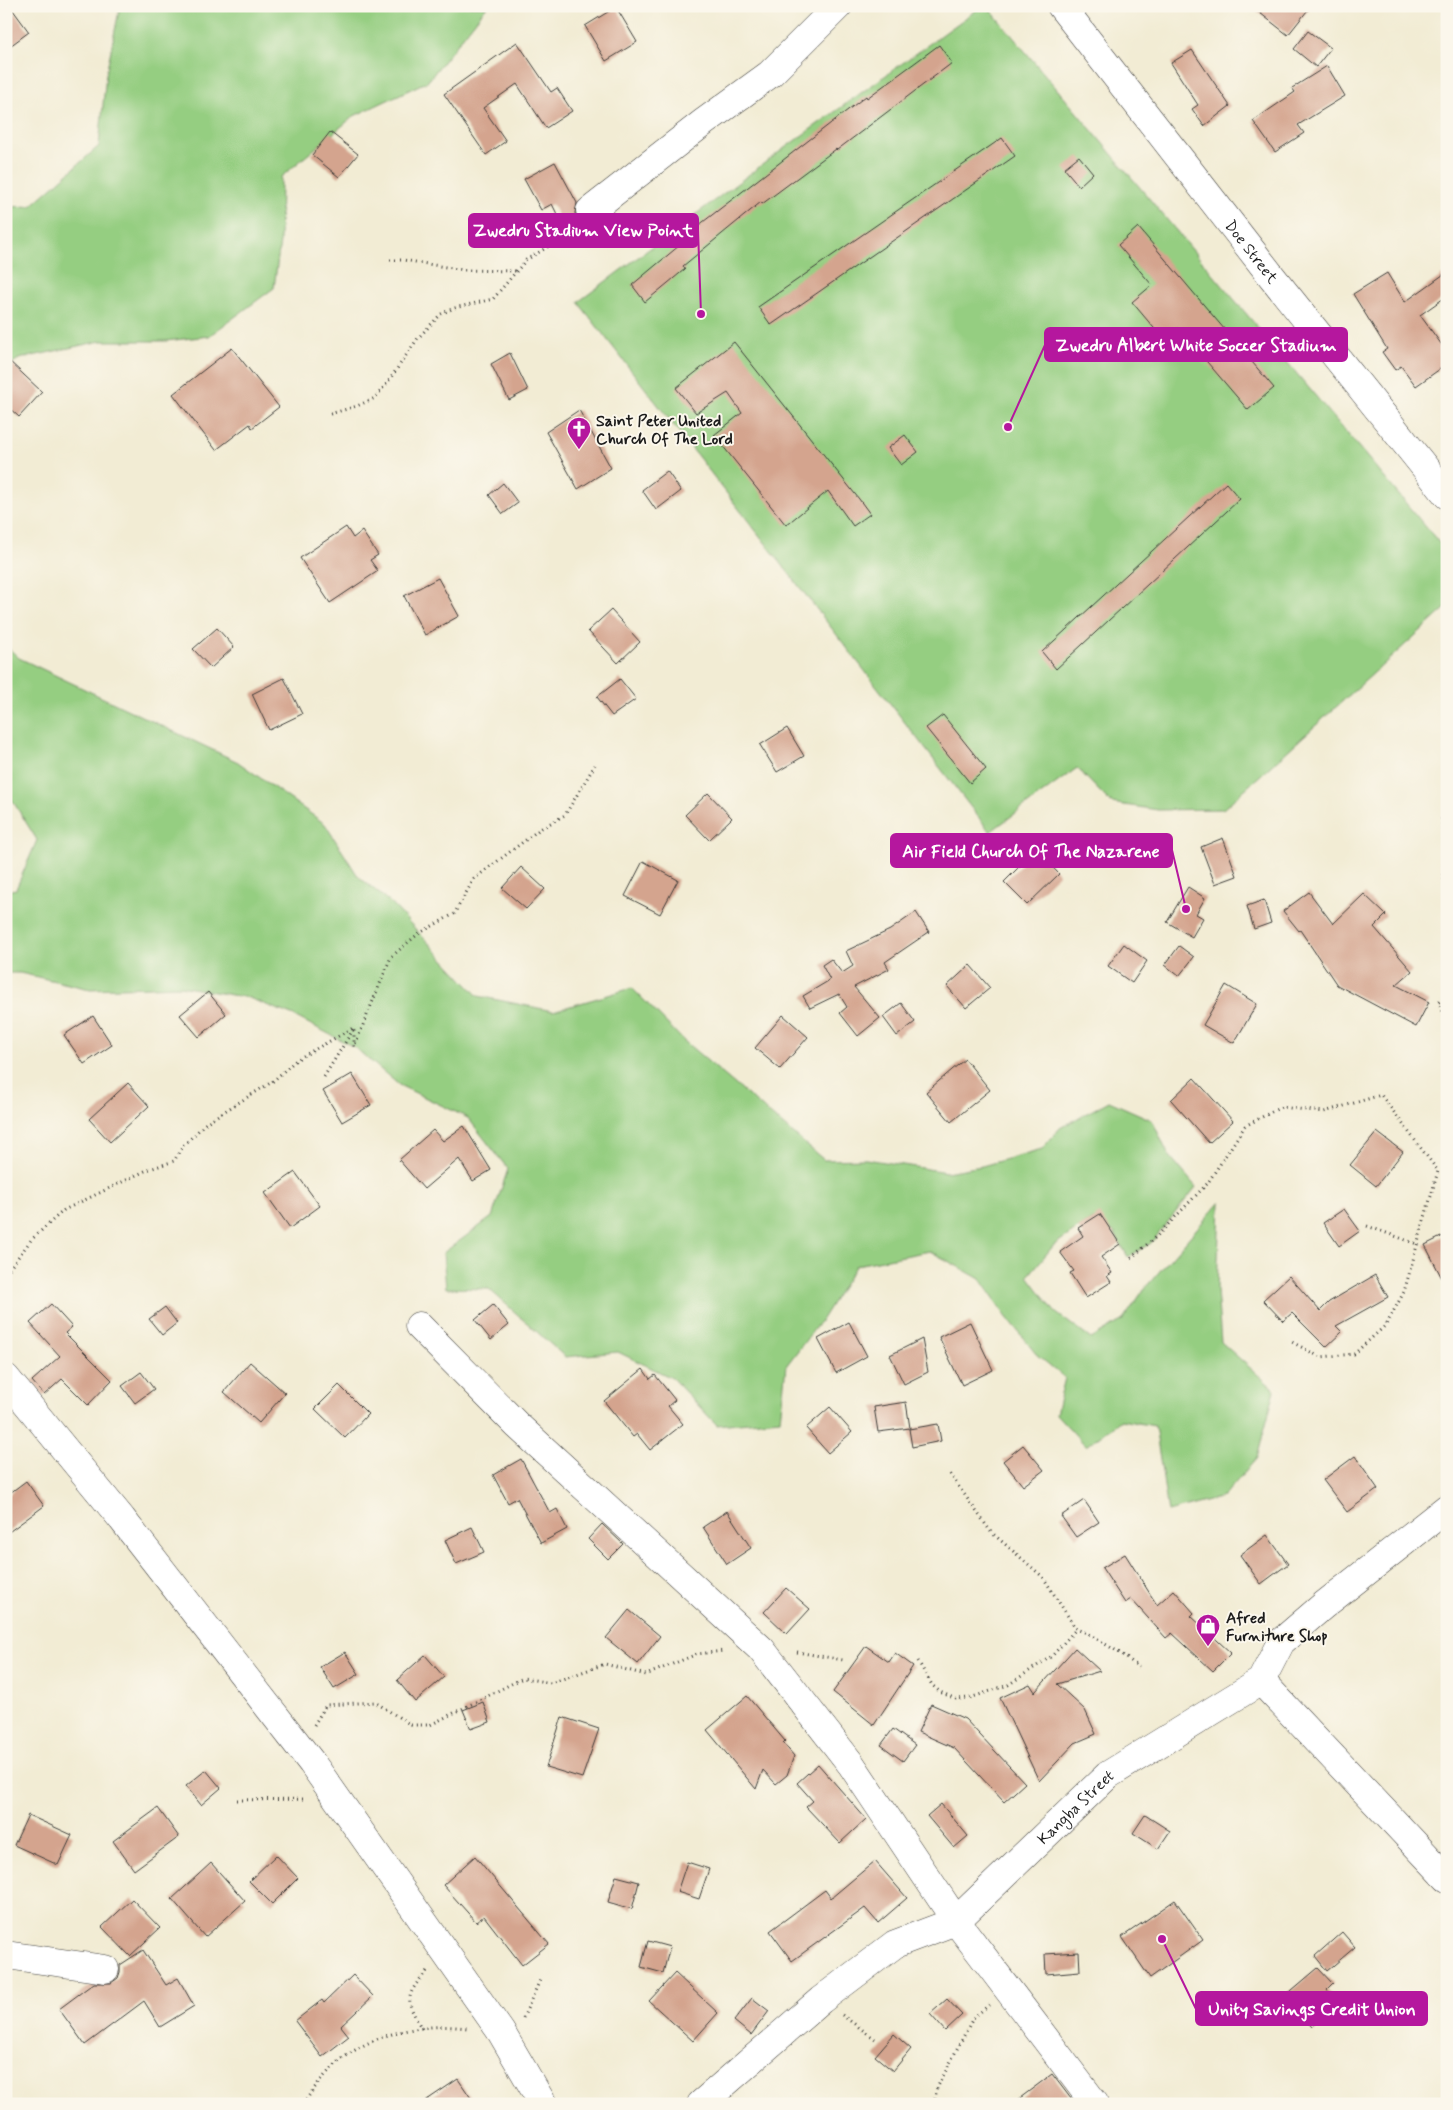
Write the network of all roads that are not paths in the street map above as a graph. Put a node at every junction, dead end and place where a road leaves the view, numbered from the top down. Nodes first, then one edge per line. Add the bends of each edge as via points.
1 (838, 6) edge
2 (1061, 6) edge
3 (590, 211) road end
4 (1447, 495) edge
5 (419, 1326) dead end
6 (6, 1378) edge
7 (1447, 1508) edge
8 (1261, 1681) junction
9 (1447, 1878) edge
10 (956, 1921) junction
11 (6, 1955) edge
12 (105, 1969) dead end
13 (543, 2104) edge
14 (701, 2104) edge
15 (1095, 2104) edge

1 - 3 street via 770,74
2 - 4 street, Doe Street
5 - 10 street via 517,1425 755,1644 852,1764
6 - 13 street via 122,1519 300,1747 506,2039
7 - 8 street via 1281,1642
8 - 9 street
8 - 10 street, Kangba Street via 1108,1775
10 - 14 street, Kangba Street via 895,1944 821,2000
10 - 15 street
11 - 12 street

